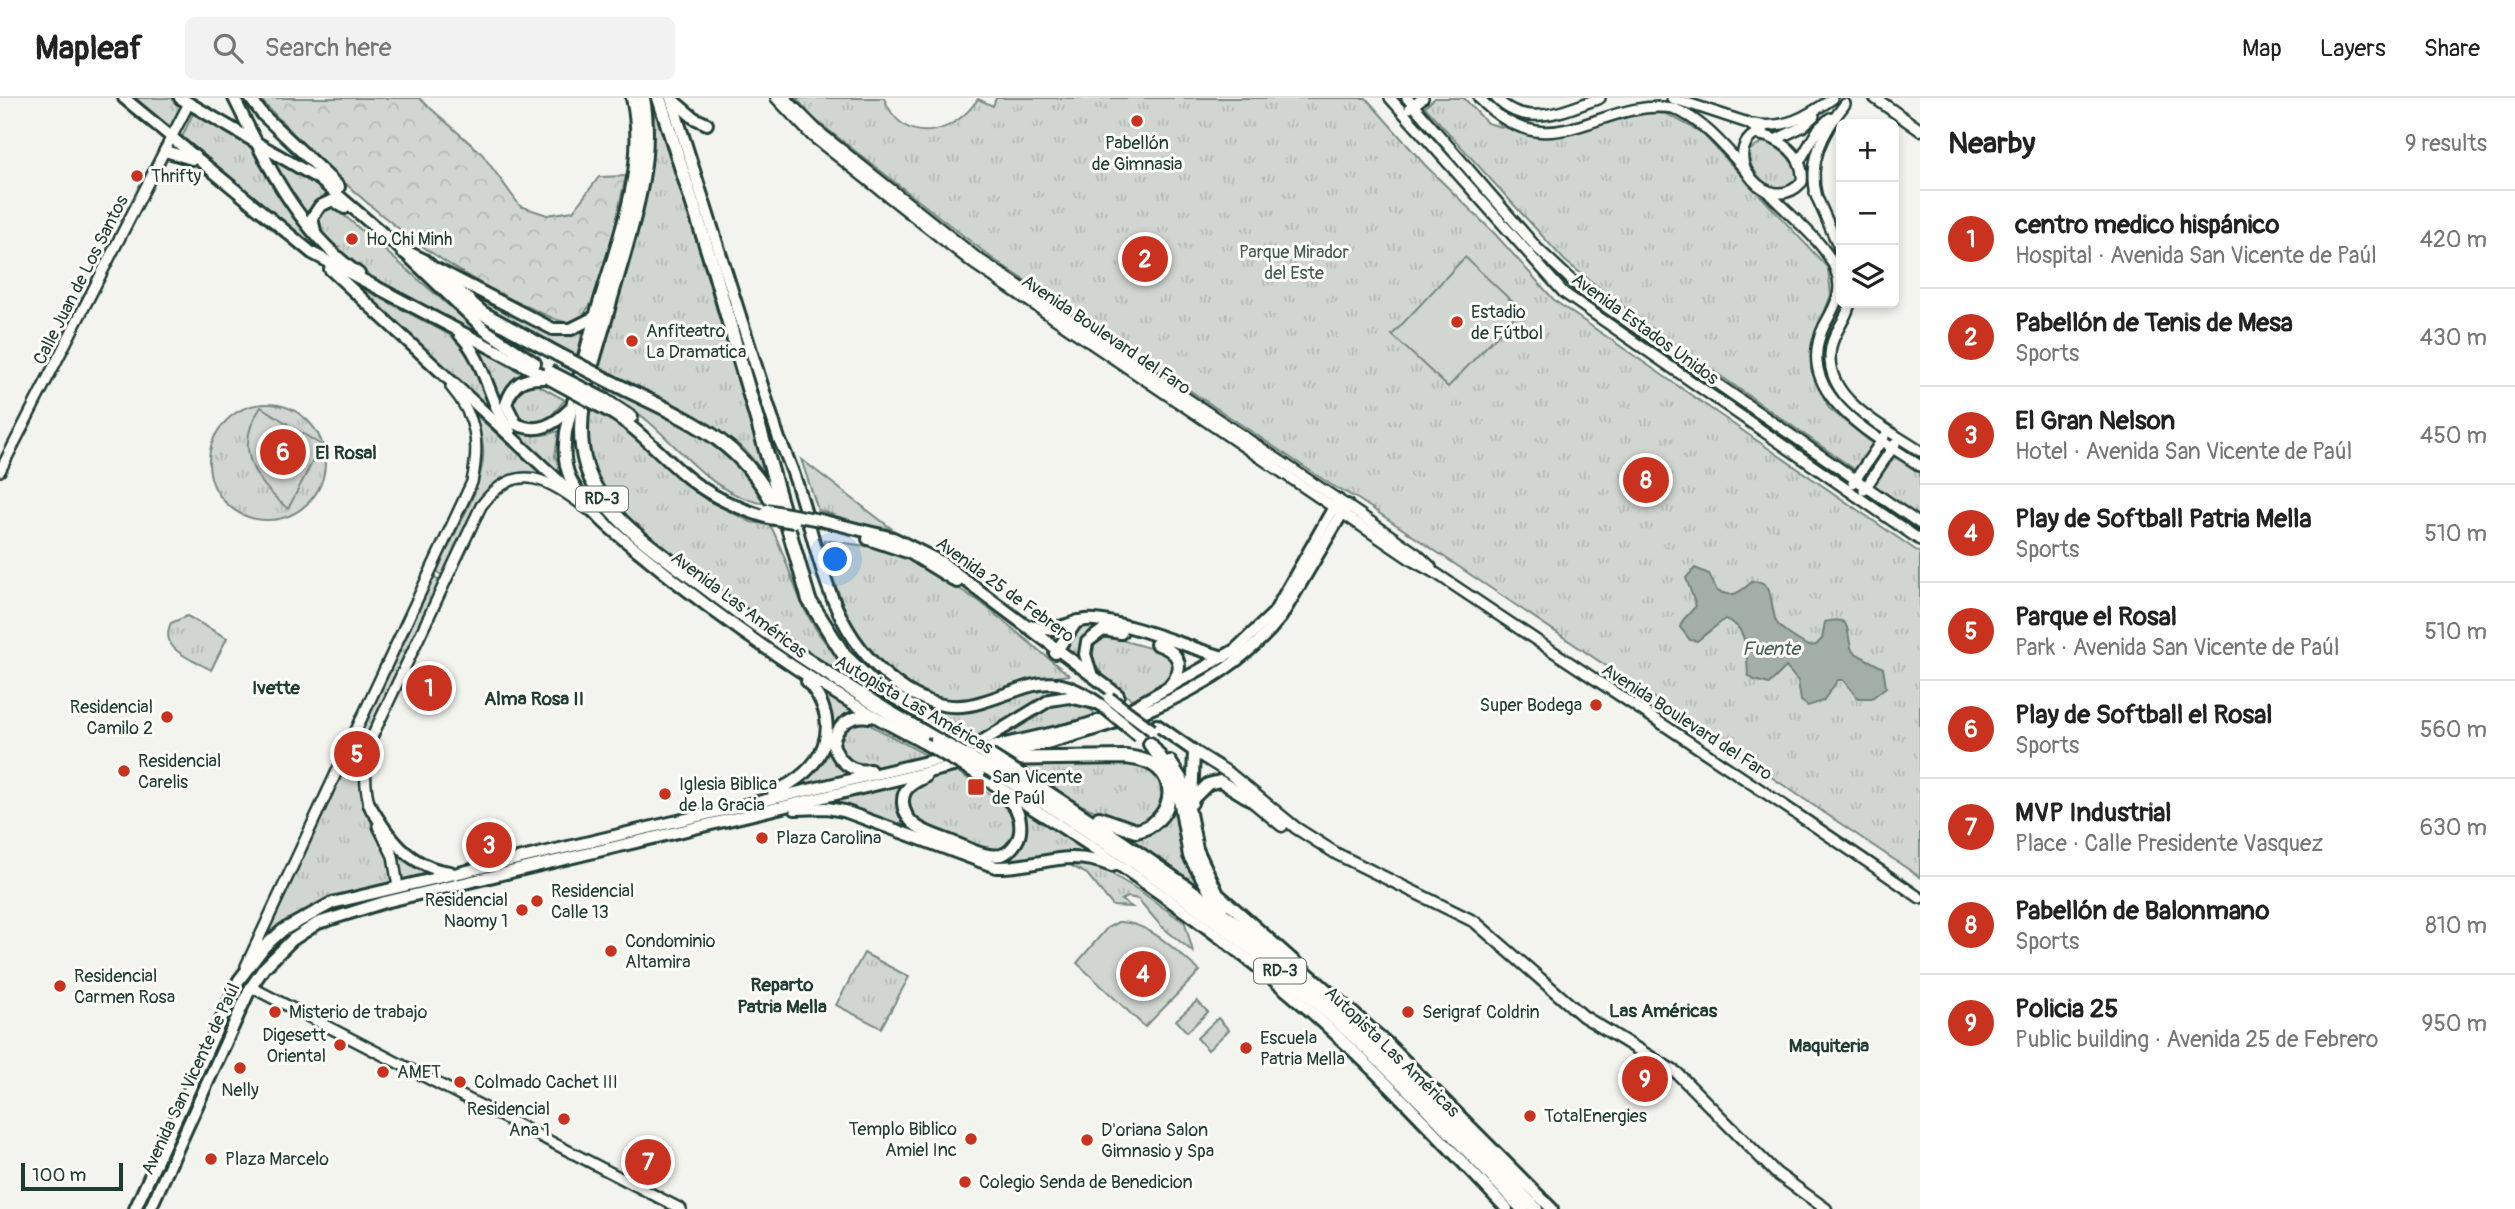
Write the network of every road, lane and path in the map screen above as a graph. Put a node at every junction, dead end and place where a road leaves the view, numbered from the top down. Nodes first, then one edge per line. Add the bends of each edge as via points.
1 (124, 98) edge
2 (250, 98) edge
3 (632, 98) edge
4 (643, 98) edge
5 (776, 98) edge
6 (785, 98) edge
7 (1423, 98) edge
8 (1479, 98) edge
9 (1496, 98) edge
10 (1600, 98) edge
11 (1672, 98) edge
12 (1875, 98) edge
13 (667, 99) edge
14 (1394, 99) edge
15 (1832, 99) edge
16 (185, 100) edge
17 (236, 101) edge
18 (1849, 101) edge
19 (1410, 102) edge
20 (1403, 112) junction
21 (222, 122) junction
22 (1748, 123) junction
23 (707, 124) dead end
24 (1920, 130) edge
25 (1765, 135) junction
26 (172, 137) junction
27 (1777, 139) junction
28 (257, 143) junction
29 (165, 151) junction
30 (1799, 162) junction
31 (1803, 173) junction
32 (1749, 174) junction
33 (221, 177) junction
34 (1766, 190) junction
35 (1817, 198) junction
36 (366, 218) junction
37 (318, 237) junction
38 (390, 240) junction
39 (1838, 245) edge
40 (402, 251) junction
41 (312, 253) junction
42 (424, 261) junction
43 (390, 295) junction
44 (1848, 308) edge
45 (595, 317) junction
46 (434, 318) junction
47 (436, 369) junction
48 (548, 375) junction
49 (572, 407) junction
50 (1889, 430) junction
51 (1900, 437) junction
52 (1882, 440) junction
53 (1893, 447) junction
54 (523, 450) junction
55 (1920, 451) edge
56 (1920, 466) edge
57 (0, 471) edge
58 (1855, 480) junction
59 (1866, 487) junction
60 (1849, 490) junction
61 (1859, 498) junction
62 (1340, 507) junction
63 (599, 518) junction
64 (820, 524) junction
65 (1920, 524) edge
66 (787, 528) junction
67 (1920, 540) edge
68 (1018, 619) junction
69 (1077, 621) junction
70 (746, 635) junction
71 (1168, 648) junction
72 (1056, 652) junction
73 (1221, 659) junction
74 (801, 674) junction
75 (1092, 675) junction
76 (835, 681) junction
77 (1166, 690) junction
78 (1109, 699) junction
79 (879, 720) junction
80 (1150, 744) junction
81 (962, 754) junction
82 (1194, 755) junction
83 (979, 760) junction
84 (918, 763) junction
85 (945, 768) junction
86 (979, 775) junction
87 (1022, 776) junction
88 (1246, 797) junction
89 (369, 804) junction
90 (1192, 804) junction
91 (741, 805) junction
92 (744, 818) junction
93 (456, 873) junction
94 (1378, 876) junction
95 (398, 887) junction
96 (1164, 898) junction
97 (1920, 898) edge
98 (1239, 926) junction
99 (239, 980) junction
100 (251, 987) junction
101 (135, 1209) edge
102 (150, 1209) edge
103 (681, 1209) edge
104 (1507, 1209) edge
105 (1523, 1209) edge
106 (1536, 1209) edge
107 (1552, 1209) edge
108 (1826, 1209) edge

1 - 26 main road
2 - 36 main road
3 - 45 main road, Avenida Las Américas via 637,127 635,165
4 - 76 highway, Autopista Las Américas / RD-3 via 648,124 640,190 582,406 585,464 598,494 627,526
5 - 62 street, Avenida Boulevard del Faro via 812,136 974,264
6 - 62 street, Avenida Boulevard del Faro via 824,136 976,257
7 - 19 street
8 - 32 street via 1503,118 1532,128 1566,123 1618,104 1658,103 1702,125
9 - 10 street via 1519,112 1541,117
11 - 22 street
12 - 24 main road
13 - 23 main road
13 - 66 highway, Autopista Las Américas / RD-3
13 - 78 main road via 836,609 852,639 881,673 940,706 967,706 1044,682
14 - 20 street, Avenida Estados Unidos
15 - 22 street via 1798,120 1775,126
15 - 27 street via 1802,127
16 - 21 main road
16 - 26 street, Calle Juan de Los Santos
17 - 21 main road via 235,118
17 - 28 main road
18 - 30 street via 1819,128
18 - 35 street via 1828,126 1817,151 1813,171
19 - 20 street
19 - 58 street, Avenida Estados Unidos via 1537,248 1583,291
20 - 60 street, Avenida Estados Unidos via 1564,293
21 - 28 main road
22 - 25 street
25 - 27 street
25 - 32 street via 1755,134 1744,144 1741,160
26 - 29 street, Calle Juan de Los Santos
26 - 33 main road
27 - 30 street
28 - 36 main road via 312,174
28 - 37 main road via 288,198
29 - 33 main road via 192,159
29 - 57 street, Calle Juan de Los Santos
30 - 31 street
31 - 34 street via 1793,192 1778,195
31 - 35 street
32 - 34 street
33 - 41 main road
34 - 52 street via 1829,256 1838,274 1837,302 1817,353 1824,387 1842,411
35 - 39 street
36 - 38 main road
37 - 38 main road via 314,212 332,200
37 - 43 main road via 354,271
38 - 40 main road
40 - 42 highway
40 - 48 main road via 485,330
41 - 43 main road
41 - 47 main road
42 - 45 main road via 553,329 571,330
42 - 66 highway, bridge via 482,313 713,434 759,476
43 - 46 main road
44 - 50 street via 1831,348 1833,376 1847,398
45 - 49 main road, Avenida Las Américas
46 - 48 main road
46 - 54 main road via 457,332 471,348 503,423
47 - 54 main road
47 - 99 street, Avenida San Vicente de Paúl via 462,400 475,427 478,455 472,482
48 - 49 main road via 525,379 510,391 506,404 516,424 548,427
48 - 64 main road, Avenida 25 de Febrero, bridge via 647,428 686,468 739,502 768,514
49 - 63 main road, Avenida Las Américas via 563,456 574,486
50 - 51 street
50 - 52 street
51 - 53 street
51 - 55 street
52 - 53 street
52 - 58 street
53 - 56 street
53 - 59 street
54 - 63 main road
58 - 59 street, Avenida Estados Unidos
58 - 60 street
59 - 61 street
59 - 65 street, Avenida Estados Unidos
60 - 61 street, Avenida Estados Unidos
61 - 67 street, Avenida Estados Unidos
62 - 73 main road, Avenida San Vicente de Paúl via 1274,612 1246,642
62 - 83 main road, Avenida San Vicente de Paúl via 1281,617 1234,662 1133,718 1089,734
62 - 97 street, Avenida Boulevard del Faro
63 - 70 main road, Avenida Las Américas
63 - 89 street via 557,486 536,478 507,481 489,495 372,737 366,766
64 - 68 main road, Avenida 25 de Febrero via 892,538 916,548
64 - 72 main road, Avenida 25 de Febrero via 925,561
66 - 87 highway, Autopista Las Américas / RD-3, bridge via 809,600 844,655 874,684
68 - 69 main road via 1043,631
68 - 72 main road, Avenida 25 de Febrero
69 - 72 main road
69 - 73 main road via 1102,621
70 - 74 main road, Avenida Las Américas
70 - 76 highway via 755,635 826,681
71 - 73 main road
71 - 75 main road via 1103,630 1085,647
71 - 77 main road via 1179,659 1180,668
72 - 75 main road, Avenida 25 de Febrero
72 - 78 main road, Avenida 25 de Febrero
73 - 77 main road, Avenida San Vicente de Paúl
74 - 79 main road, Avenida Las Américas
74 - 91 main road via 824,709 826,733 818,758 793,784
75 - 78 main road, Avenida 25 de Febrero
76 - 105 highway, Autopista Las Américas / RD-3, bridge via 1002,776 1184,897 1298,986 1400,1081
77 - 81 main road, Avenida San Vicente de Paúl via 1123,713 1079,727
78 - 80 main road, bridge
78 - 81 main road via 1050,700
78 - 82 main road, Avenida 25 de Febrero, bridge
79 - 84 main road via 861,716 847,720 833,744 841,760 863,772
79 - 86 main road, Avenida Las Américas, bridge
80 - 90 main road via 1179,772
80 - 98 highway via 1178,787 1196,871 1213,899
81 - 84 main road, Avenida San Vicente de Paúl
82 - 88 main road, Avenida 25 de Febrero
82 - 90 main road
82 - 94 main road, Avenida 25 de Febrero via 1229,773 1296,828
83 - 85 main road, Avenida San Vicente de Paúl
83 - 87 highway via 1105,756 1146,761 1161,772 1169,803 1160,819 1145,829 1126,830
84 - 91 main road, Avenida San Vicente de Paúl
85 - 86 main road via 906,790 902,797 906,817 916,828 988,856 1003,855 1020,837 1021,821 1012,803
85 - 92 main road, Avenida San Vicente de Paúl
86 - 96 main road, Avenida Las Américas via 1062,825
87 - 98 highway, Autopista Las Américas / RD-3
88 - 90 main road via 1220,782 1208,784
88 - 94 main road, Avenida 25 de Febrero via 1323,853
89 - 93 main road via 403,852 423,865
89 - 95 street via 393,856
90 - 107 main road via 1202,865 1229,907 1363,1020
91 - 93 main road, Avenida San Vicente de Paúl
92 - 96 main road via 827,808 996,867 1059,857 1099,861
92 - 100 main road, Avenida San Vicente de Paúl via 337,916 292,940
93 - 95 main road, Avenida San Vicente de Paúl
94 - 108 main road, Avenida 25 de Febrero via 1475,922 1583,1016 1677,1073 1776,1173
95 - 99 main road, Avenida San Vicente de Paúl via 332,903 303,917 265,946
96 - 104 main road, Avenida Las Américas via 1307,1009 1406,1102
98 - 106 highway, Autopista Las Américas / RD-3 via 1336,1007
99 - 101 main road, Avenida San Vicente de Paúl
100 - 102 main road, Avenida San Vicente de Paúl
100 - 103 street

